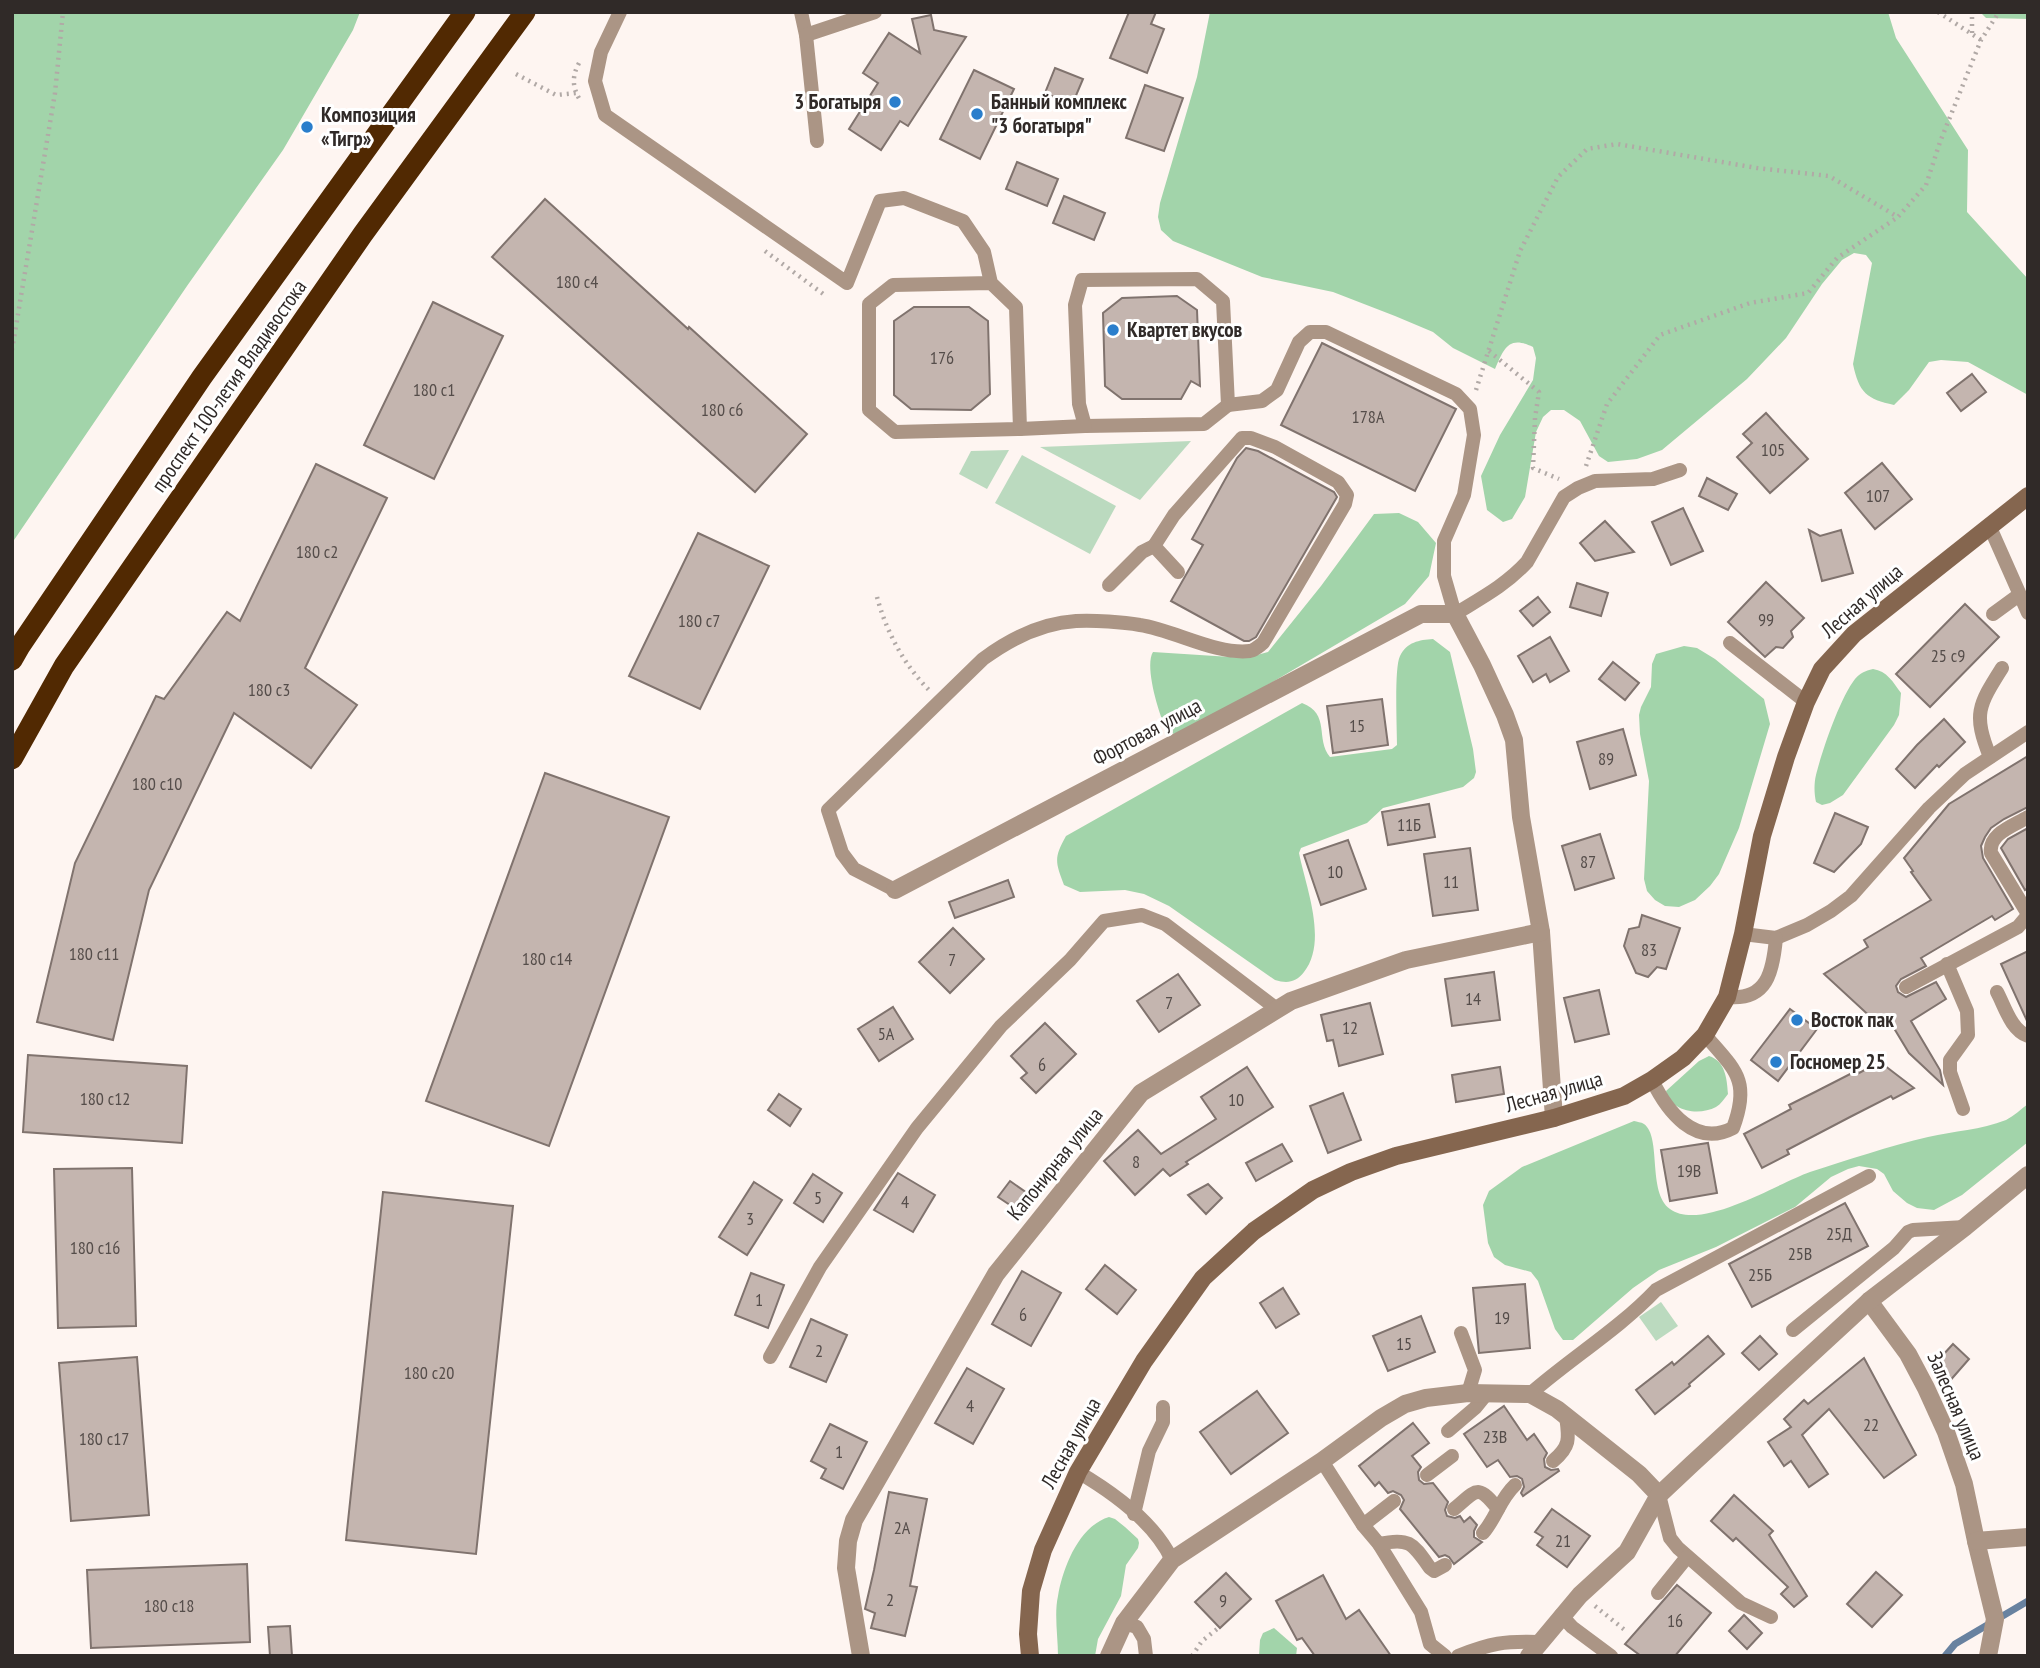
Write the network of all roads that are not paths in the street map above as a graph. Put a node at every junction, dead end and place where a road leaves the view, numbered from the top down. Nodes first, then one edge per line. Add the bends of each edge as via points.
1 (465, 12) edge
2 (525, 12) edge
3 (620, 12) edge
4 (801, 12) edge
5 (875, 12) edge
6 (806, 35) junction
7 (817, 141) dead end
8 (992, 283) junction
9 (1228, 405) junction
10 (1084, 426) junction
11 (1020, 429) junction
12 (1681, 470) dead end
13 (2028, 496) edge
14 (1989, 525) junction
15 (1154, 546) junction
16 (1178, 572) dead end
17 (1110, 585) dead end
18 (2019, 595) junction
19 (2028, 612) edge
20 (1454, 614) junction
21 (1993, 614) dead end
22 (1730, 643) dead end
23 (12, 660) edge
24 (2002, 668) dead end
25 (1807, 702) junction
26 (2028, 732) edge
27 (1990, 757) junction
28 (12, 759) edge
29 (2028, 817) edge
30 (895, 890) joint
31 (2028, 914) edge
32 (1541, 932) junction
33 (1743, 934) junction
34 (1776, 939) junction
35 (1947, 964) junction
36 (1906, 987) dead end
37 (1997, 992) dead end
38 (1727, 997) junction
39 (1277, 1009) junction
40 (1705, 1035) junction
41 (2028, 1036) edge
42 (1652, 1080) junction
43 (1963, 1109) dead end
44 (1554, 1118) junction
45 (2028, 1175) edge
46 (1869, 1176) dead end
47 (1965, 1227) junction
48 (1869, 1301) junction
49 (1793, 1330) dead end
50 (1461, 1333) dead end
51 (770, 1357) dead end
52 (1488, 1392) junction
53 (1468, 1393) junction
54 (1530, 1394) junction
55 (1163, 1407) dead end
56 (1566, 1416) junction
57 (1448, 1431) dead end
58 (1452, 1456) dead end
59 (1322, 1461) junction
60 (1553, 1461) dead end
61 (1078, 1472) junction
62 (1427, 1475) dead end
63 (1516, 1485) dead end
64 (1659, 1495) junction
65 (1394, 1501) dead end
66 (1454, 1509) dead end
67 (1498, 1509) junction
68 (1135, 1514) junction
69 (1363, 1525) junction
70 (1483, 1534) dead end
71 (2028, 1537) edge
72 (1976, 1541) junction
73 (1379, 1544) junction
74 (1687, 1557) junction
75 (1172, 1560) junction
76 (1445, 1565) dead end
77 (1658, 1593) dead end
78 (1561, 1615) junction
79 (1771, 1617) dead end
80 (1124, 1623) junction
81 (1534, 1649) edge
82 (861, 1656) edge
83 (1030, 1656) edge
84 (1109, 1656) edge
85 (1146, 1656) edge
86 (1444, 1656) edge
87 (1458, 1656) edge
88 (1611, 1656) edge
89 (1988, 1656) edge

1 - 23 highway, проспект 100-летия Владивостока via 202,377
2 - 28 highway, проспект 100-летия Владивостока via 363,234 64,666
3 - 8 lane via 601,52 595,81 605,115 847,283 880,201 904,198 963,220 984,252
4 - 6 lane
5 - 6 lane
6 - 7 lane
8 - 11 lane via 1016,307
8 - 11 lane via 893,285 869,304 869,410 895,432
9 - 10 lane via 1204,424
9 - 10 lane via 1223,301 1197,279 1083,280 1075,305
9 - 20 lane via 1262,401 1277,390 1299,342 1310,332 1326,332 1456,394 1470,409 1474,435 1464,495 1444,541 1444,576
10 - 11 lane
12 - 20 lane via 1653,479 1595,481 1578,488 1564,497 1520,570
13 - 14 main road, Лесная улица
14 - 18 lane
14 - 25 main road, Лесная улица via 1854,634 1822,669
15 - 16 lane
15 - 17 lane
15 - 30 lane via 1174,515 1242,438 1286,452 1338,482 1347,495 1263,643 1251,651 1142,625 1076,621 1035,629 983,659 828,810 842,853 854,869
18 - 19 lane
18 - 21 lane
20 - 30 street, Фортовая улица via 1421,614
20 - 32 street via 1514,740 1521,817
22 - 25 lane
24 - 27 lane via 1984,696 1980,714 1980,732
25 - 33 main road, Лесная улица via 1762,836
26 - 27 lane
27 - 34 lane via 1929,808 1851,896
29 - 31 lane via 1990,845
31 - 35 lane via 2018,927
32 - 39 street, Капонирная улица via 1406,960
32 - 44 street
33 - 34 lane
33 - 38 main road, Лесная улица
34 - 38 lane via 1774,961 1761,988 1741,998
35 - 36 lane
35 - 43 lane via 1967,1012 1968,1035 1950,1060
37 - 41 lane via 2015,1028
38 - 40 main road, Лесная улица
39 - 51 lane via 1165,924 1142,915 1104,921 1001,1026 917,1128 820,1267
39 - 82 street, Капонирная улица via 1142,1093 996,1274 854,1520 846,1568
40 - 42 main road, Лесная улица
40 - 42 lane via 1740,1082 1742,1094 1734,1128 1724,1133 1692,1130 1662,1101
42 - 44 main road, Лесная улица via 1624,1096
44 - 61 main road, Лесная улица via 1396,1156 1351,1172 1313,1189 1254,1231 1203,1278 1144,1361
45 - 47 street
46 - 54 lane via 1656,1290
47 - 48 street
47 - 49 lane via 1908,1232
48 - 64 street
48 - 72 street, Залесная улица via 1908,1354 1931,1399 1964,1484
50 - 53 lane via 1475,1370
52 - 53 street
52 - 54 street
52 - 57 lane
53 - 59 street via 1405,1404
54 - 56 street
55 - 68 lane via 1163,1422 1149,1451
56 - 60 lane via 1567,1443
56 - 64 street
58 - 62 lane
59 - 69 lane
59 - 75 street
61 - 68 lane
61 - 83 main road, Лесная улица via 1043,1549 1031,1591
63 - 67 lane
64 - 74 lane via 1670,1538
64 - 78 street via 1627,1552
65 - 69 lane
66 - 67 lane via 1475,1491
67 - 70 lane
68 - 75 lane via 1165,1545
69 - 73 lane
71 - 72 street
72 - 89 street, Залесная улица via 1995,1619
73 - 76 lane via 1415,1538 1430,1568
73 - 86 lane via 1421,1612 1430,1644
74 - 77 lane
74 - 79 lane via 1741,1603
75 - 80 street
78 - 81 street
78 - 88 lane
80 - 84 street
80 - 85 lane via 1137,1627
81 - 87 lane via 1513,1641

